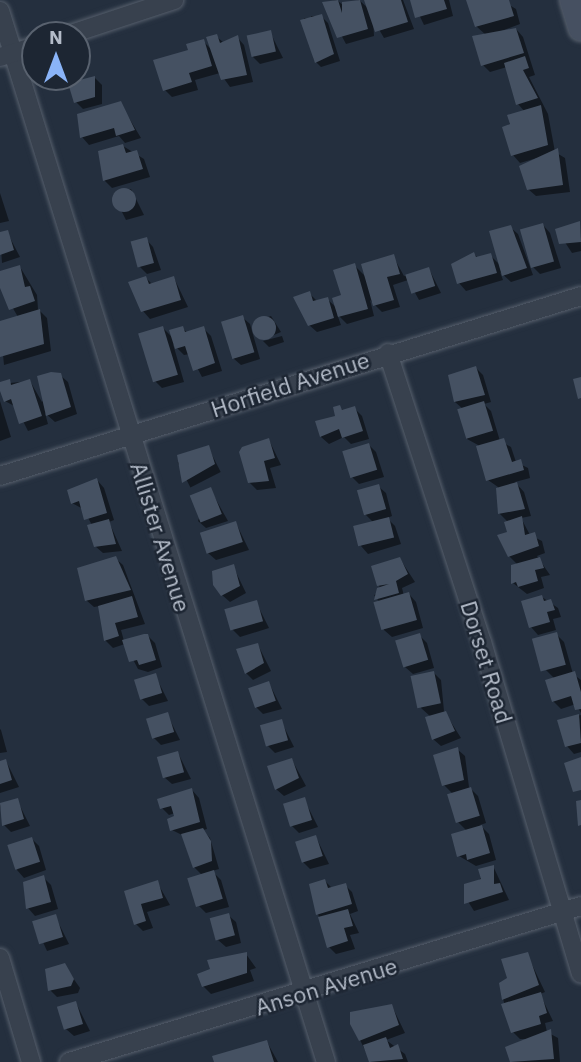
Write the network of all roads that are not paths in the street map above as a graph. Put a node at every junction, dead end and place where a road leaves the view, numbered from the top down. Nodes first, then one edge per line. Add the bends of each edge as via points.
1 (174, 0) edge
2 (572, 0) edge
3 (0, 11) edge
4 (91, 27) edge
5 (581, 29) edge
6 (6, 55) edge
7 (581, 296) edge
8 (388, 352) junction
9 (130, 436) junction
10 (0, 476) edge
11 (581, 906) edge
12 (561, 912) junction
13 (0, 958) edge
14 (581, 974) edge
15 (302, 994) junction
16 (31, 1062) edge
17 (69, 1062) edge
18 (326, 1062) edge

1 - 4 street
2 - 5 street
3 - 6 street, Allister Avenue
6 - 9 street, Allister Avenue
7 - 8 street, Horfield Avenue
8 - 9 street, Horfield Avenue
8 - 12 street, Dorset Road via 482,642
9 - 10 street, Horfield Avenue
9 - 15 street, Allister Avenue
11 - 12 street, Anson Avenue
12 - 14 street, Dorset Road
12 - 15 street, Anson Avenue
13 - 16 street
15 - 17 street, Anson Avenue
15 - 18 street, Allister Avenue

